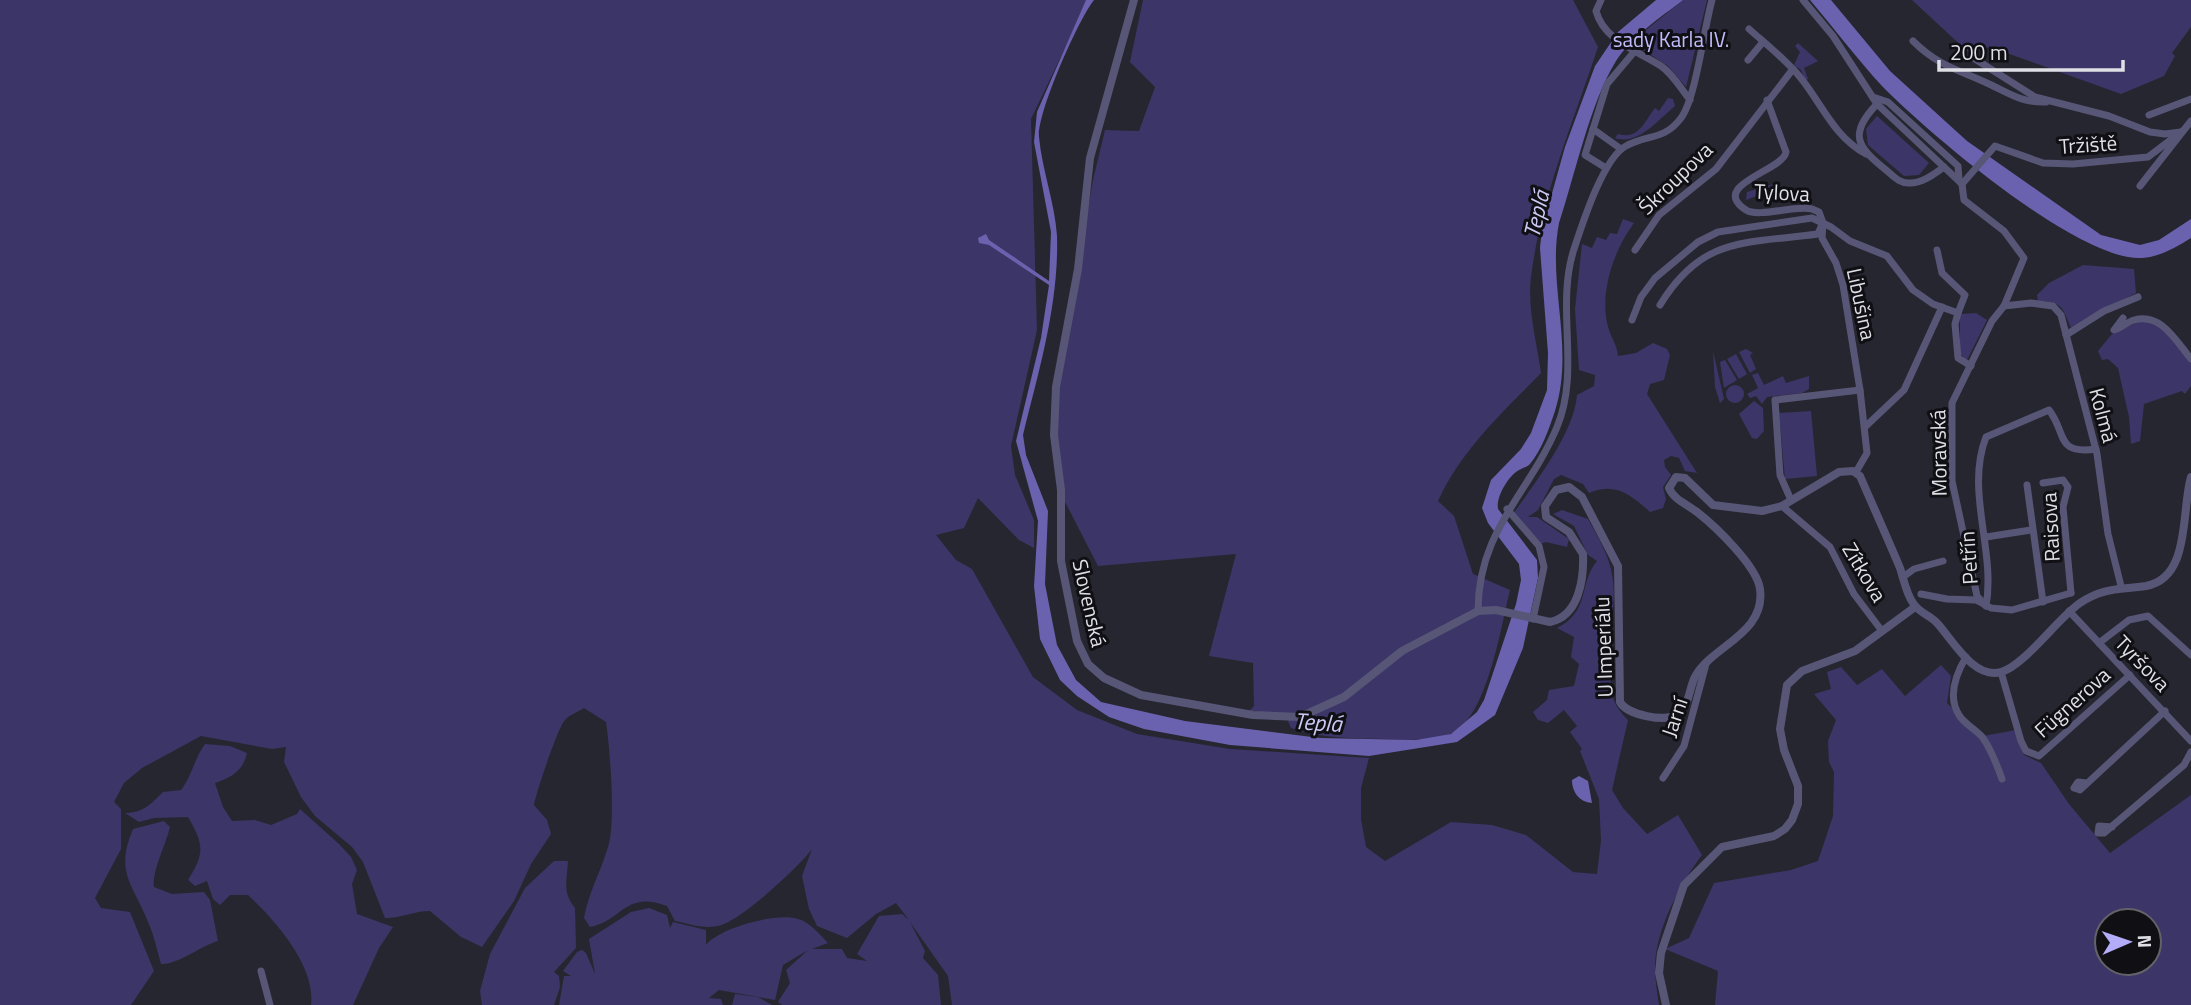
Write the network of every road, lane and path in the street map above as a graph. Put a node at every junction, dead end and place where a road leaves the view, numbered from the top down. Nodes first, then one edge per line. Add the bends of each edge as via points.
1 (1134, 0) edge
2 (1601, 0) edge
3 (1712, 0) edge
4 (1803, 0) edge
5 (1749, 29) dead end
6 (1913, 41) dead end
7 (1763, 42) junction
8 (1631, 50) junction
9 (1975, 59) dead end
10 (1748, 60) dead end
11 (1793, 69) junction
12 (2191, 99) edge
13 (1690, 100) junction
14 (1767, 100) junction
15 (1875, 100) junction
16 (2054, 102) junction
17 (2149, 115) dead end
18 (2190, 124) edge
19 (1592, 129) junction
20 (2181, 132) junction
21 (1620, 149) junction
22 (1866, 154) junction
23 (1944, 167) junction
24 (1606, 168) junction
25 (1961, 182) junction
26 (2140, 186) dead end
27 (1823, 223) junction
28 (1709, 236) junction
29 (1716, 249) junction
30 (1636, 250) dead end
31 (1937, 250) dead end
32 (2138, 297) dead end
33 (1660, 305) dead end
34 (2004, 306) junction
35 (1942, 307) junction
36 (1958, 313) junction
37 (2123, 318) dead end
38 (1632, 320) dead end
39 (2066, 335) junction
40 (2191, 359) edge
41 (1971, 366) junction
42 (1860, 390) junction
43 (1865, 427) junction
44 (2096, 449) junction
45 (1856, 472) junction
46 (2191, 477) edge
47 (2043, 483) dead end
48 (2026, 485) dead end
49 (1791, 500) junction
50 (1782, 506) junction
51 (1506, 512) junction
52 (2031, 530) junction
53 (1986, 537) junction
54 (1943, 561) dead end
55 (1903, 577) junction
56 (2121, 586) junction
57 (2071, 593) junction
58 (1921, 594) dead end
59 (2043, 602) junction
60 (2081, 603) junction
61 (1986, 606) junction
62 (1915, 607) junction
63 (1478, 611) junction
64 (2069, 611) junction
65 (1532, 619) junction
66 (1882, 631) junction
67 (2099, 643) junction
68 (2190, 650) edge
69 (1966, 657) junction
70 (1706, 664) junction
71 (2001, 672) junction
72 (2130, 675) junction
73 (2165, 711) junction
74 (2188, 730) edge
75 (2191, 741) edge
76 (2191, 752) edge
77 (1663, 778) dead end
78 (2002, 779) dead end
79 (2087, 783) dead end
80 (2112, 827) dead end
81 (261, 971) dead end
82 (270, 1005) edge
83 (1665, 1005) edge

1 - 63 street, Slovenská via 1090,158 1078,269 1056,387 1061,561 1081,653 1104,678 1141,695 1253,715 1300,717 1344,697 1402,651
2 - 8 street via 1596,11 1606,31
3 - 13 street
4 - 15 street
5 - 7 street
6 - 16 street via 1936,63 2019,100
7 - 10 street
7 - 11 street
8 - 13 street via 1662,67
8 - 19 street via 1607,84
9 - 16 street via 2035,97
11 - 14 street
11 - 22 street via 1825,116
12 - 17 street
13 - 21 street via 1683,115 1665,132
14 - 27 street, Tylova via 1785,158 1743,182 1739,200 1754,212 1812,209 1819,212
14 - 30 street, Škroupova via 1716,169 1653,221
15 - 22 street via 1859,130
15 - 23 street
15 - 25 street via 1888,102 1958,166
16 - 20 street via 2150,132
18 - 20 street
19 - 21 street
19 - 24 street via 1585,155
20 - 25 street, Tržiště via 2143,158 2053,164 1991,148
20 - 26 street
21 - 24 street
22 - 23 street via 1902,183 1924,180
23 - 25 street
24 - 51 street via 1570,268 1566,405 1551,439
25 - 34 street, Moravská via 1964,200 2004,231 2023,254
27 - 28 street via 1812,218
27 - 29 street via 1818,233
27 - 35 street, Libušina via 1850,241 1887,256 1913,290
27 - 42 street, Libušina via 1822,238 1843,285
28 - 29 street
28 - 38 street via 1655,278
29 - 33 street via 1673,284
31 - 36 street via 1942,273 1965,295
32 - 39 street
34 - 39 street, Kolmá via 2053,306 2061,315
34 - 41 street, Moravská
35 - 36 street, Libušina
35 - 43 street via 1903,390
36 - 41 street via 1958,358
37 - 40 street via 2114,330 2131,320 2155,320
39 - 44 street, Kolmá
41 - 61 street, Moravská via 1952,403 1952,481 1978,596
42 - 43 street, Libušina
42 - 49 street via 1779,398 1773,404 1780,475
43 - 45 street, Libušina via 1867,453
44 - 53 street, Petřín via 2080,452 2063,443 2049,410 1986,437 1979,503
44 - 56 street, Kolmá
45 - 49 street, U Imperiálu via 1839,472
45 - 55 street
46 - 56 street via 2177,564 2161,580 2146,586
47 - 57 street, Raisova via 2063,480 2068,487 2063,507
48 - 52 street, Raisova
49 - 50 street, U Imperiálu
50 - 66 street, Zítkova via 1830,547 1854,594
50 - 70 street, U Imperiálu via 1762,511 1724,509 1704,499 1685,478 1671,482 1674,497 1712,526 1751,568 1759,585 1760,603 1754,620
51 - 63 street via 1479,583
51 - 65 street via 1539,547 1544,567
52 - 53 street, Raisova
52 - 59 street, Raisova
53 - 61 street, Petřín
54 - 55 street
55 - 62 street
56 - 60 street
57 - 59 street
57 - 60 street
58 - 61 street via 1976,600
59 - 61 street via 2012,610
60 - 64 street
62 - 66 street
62 - 69 street via 1936,621
63 - 65 street, U Imperiálu
64 - 67 street, Tyršova
64 - 71 street via 2016,665
65 - 70 street, U Imperiálu via 1550,622 1562,618 1578,596 1581,550 1569,532 1545,513 1550,495 1569,487 1581,497 1618,566 1619,697 1624,708 1633,713 1675,716 1683,710 1695,677
66 - 83 street via 1855,651 1802,671 1787,685 1780,729 1798,786 1792,821 1774,836 1722,847 1684,886 1661,953 1659,973
67 - 68 street via 2129,620 2148,616
67 - 72 street, Tyršova
69 - 71 street via 1982,670
69 - 78 street via 1956,674 1954,698 1959,715 1982,737
70 - 77 street, Jarní via 1684,746
71 - 72 street, Fügnerova via 2021,741 2026,751 2039,756
72 - 73 street, Tyršova
73 - 74 street, Tyršova
73 - 79 street
74 - 75 street, Tyršova
76 - 80 street via 2183,765
81 - 82 street

